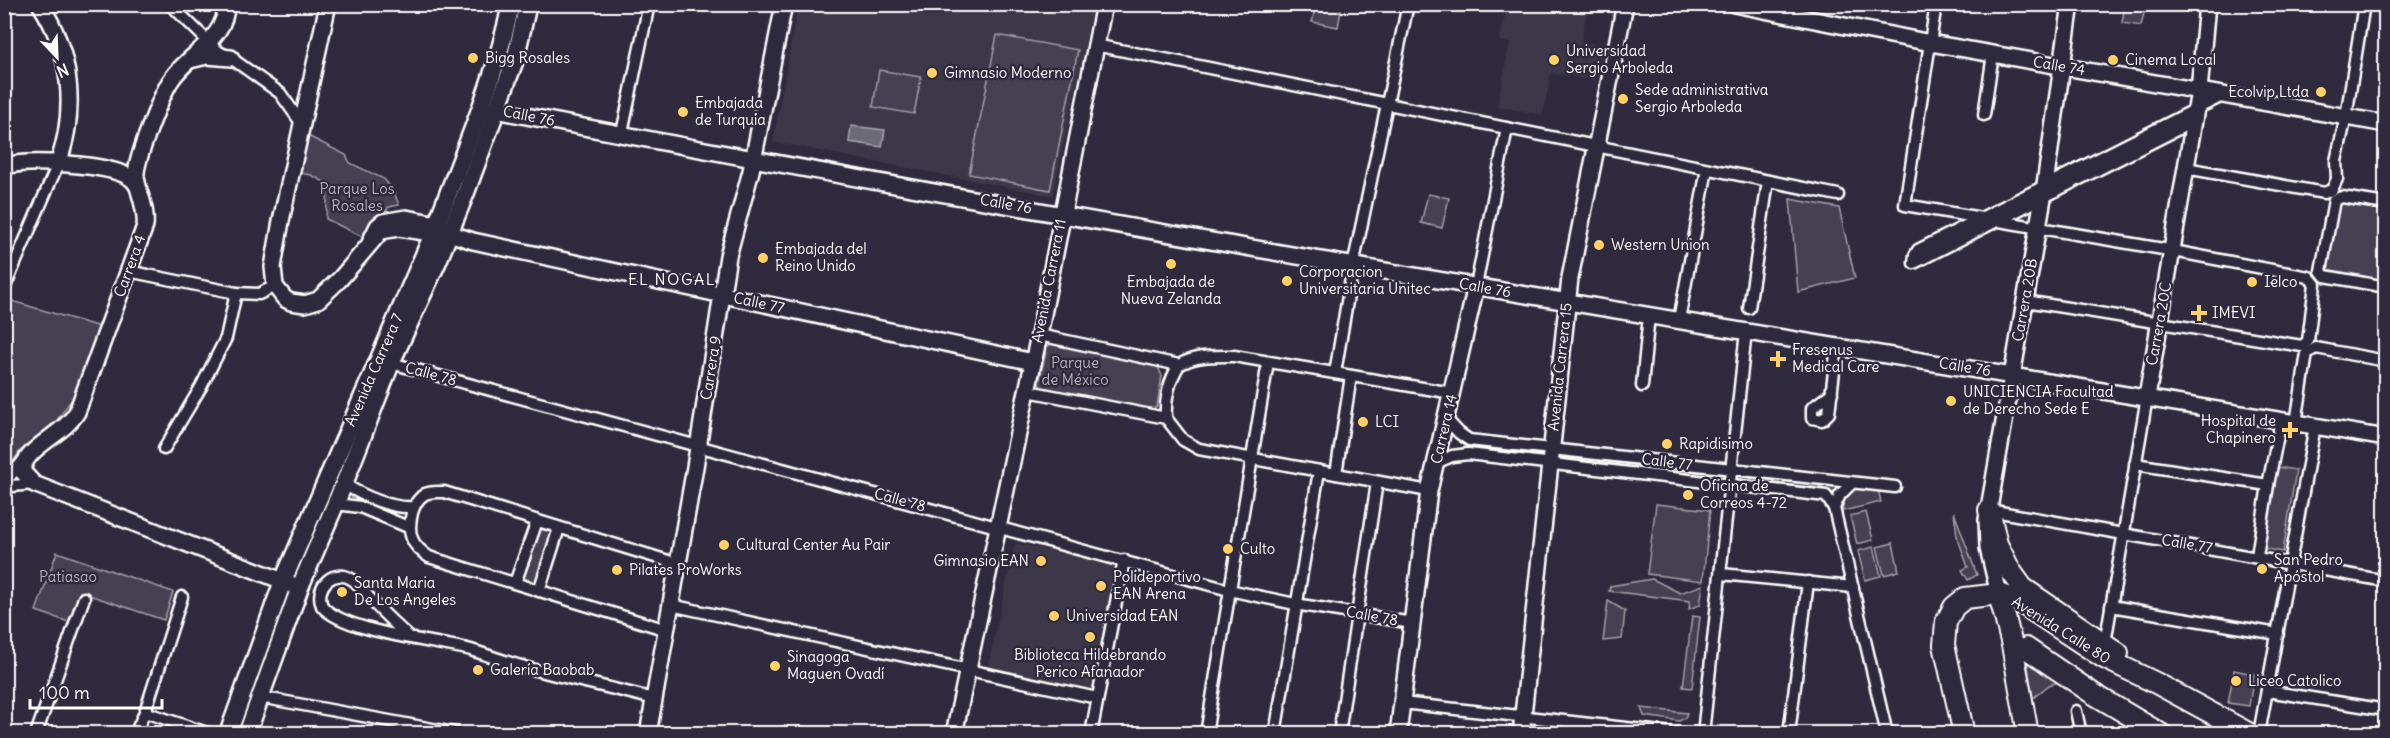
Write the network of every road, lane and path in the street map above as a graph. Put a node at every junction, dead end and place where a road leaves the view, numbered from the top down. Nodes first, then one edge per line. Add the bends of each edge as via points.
1 (40, 4) edge
2 (170, 4) edge
3 (226, 4) edge
4 (328, 4) edge
5 (511, 4) edge
6 (528, 4) edge
7 (649, 4) edge
8 (784, 4) edge
9 (1104, 4) edge
10 (1408, 4) edge
11 (1625, 4) edge
12 (1734, 4) edge
13 (1936, 4) edge
14 (2071, 4) edge
15 (2207, 4) edge
16 (2364, 4) edge
17 (207, 43) junction
18 (1930, 43) junction
19 (1095, 45) junction
20 (1994, 54) junction
21 (231, 58) junction
22 (187, 62) junction
23 (2062, 67) junction
24 (2199, 91) junction
25 (2224, 95) junction
26 (1388, 105) junction
27 (488, 108) junction
28 (2195, 115) junction
29 (1984, 116) dead end
30 (2346, 117) junction
31 (302, 124) junction
32 (2385, 124) edge
33 (1507, 128) junction
34 (622, 133) junction
35 (1596, 146) junction
36 (754, 158) junction
37 (58, 164) junction
38 (5, 166) edge
39 (137, 166) junction
40 (2186, 168) junction
41 (1707, 169) junction
42 (123, 174) junction
43 (1768, 181) junction
44 (138, 187) junction
45 (2044, 192) junction
46 (1838, 195) dead end
47 (2333, 195) junction
48 (2385, 204) edge
49 (1062, 215) junction
50 (1983, 217) junction
51 (1999, 220) junction
52 (2038, 227) junction
53 (440, 230) junction
54 (2172, 250) junction
55 (1353, 266) junction
56 (128, 271) junction
57 (276, 286) junction
58 (1476, 286) junction
59 (2385, 287) edge
60 (4, 289) edge
61 (236, 293) junction
62 (722, 295) junction
63 (2025, 301) junction
64 (1567, 302) junction
65 (1749, 308) dead end
66 (1651, 316) junction
67 (1679, 320) junction
68 (2159, 324) junction
69 (1746, 331) junction
70 (1039, 335) junction
71 (1837, 346) junction
72 (2308, 347) junction
73 (2385, 361) edge
74 (1033, 362) junction
75 (1268, 362) junction
76 (391, 363) junction
77 (1179, 365) junction
78 (1335, 373) junction
79 (2012, 375) junction
80 (1351, 376) junction
81 (1642, 386) dead end
82 (1028, 391) junction
83 (1452, 393) junction
84 (1832, 393) dead end
85 (2147, 397) junction
86 (1166, 418) junction
87 (1446, 419) junction
88 (2288, 422) junction
89 (2315, 426) junction
90 (2385, 438) edge
91 (699, 446) junction
92 (164, 449) dead end
93 (28, 455) junction
94 (1551, 457) junction
95 (1252, 459) junction
96 (1436, 463) junction
97 (2135, 464) junction
98 (1732, 470) junction
99 (1318, 471) junction
100 (1336, 474) junction
101 (1377, 482) junction
102 (4, 483) edge
103 (1852, 483) junction
104 (34, 484) junction
105 (344, 484) junction
106 (1731, 484) junction
107 (2268, 485) junction
108 (1895, 487) dead end
109 (4, 490) edge
110 (1429, 491) junction
111 (336, 504) junction
112 (414, 507) junction
113 (1834, 508) junction
114 (1989, 510) junction
115 (537, 521) junction
116 (408, 527) junction
117 (998, 527) junction
118 (560, 528) junction
119 (2123, 533) junction
120 (2257, 556) junction
121 (1125, 560) junction
122 (2290, 562) junction
123 (678, 564) junction
124 (1721, 574) junction
125 (283, 581) junction
126 (2385, 581) edge
127 (1808, 582) junction
128 (515, 583) junction
129 (300, 587) junction
130 (1853, 587) junction
131 (1230, 590) junction
132 (539, 591) junction
133 (1999, 594) junction
134 (182, 597) dead end
135 (84, 598) dead end
136 (1295, 604) junction
137 (671, 605) junction
138 (2111, 606) junction
139 (1357, 614) junction
140 (1412, 623) junction
141 (667, 630) junction
142 (2278, 634) junction
143 (410, 637) junction
144 (2105, 643) junction
145 (2026, 648) dead end
146 (968, 670) junction
147 (2156, 683) junction
148 (2267, 690) junction
149 (260, 697) junction
150 (1097, 698) junction
151 (654, 699) junction
152 (1402, 703) junction
153 (2385, 710) edge
154 (2076, 711) dead end
155 (145, 712) junction
156 (1523, 716) junction
157 (1618, 730) edge
158 (456, 733) edge
159 (36, 734) edge
160 (135, 734) edge
161 (210, 734) edge
162 (228, 734) edge
163 (248, 734) edge
164 (648, 734) edge
165 (954, 734) edge
166 (1091, 734) edge
167 (1206, 734) edge
168 (1275, 734) edge
169 (1339, 734) edge
170 (1398, 734) edge
171 (1521, 734) edge
172 (1680, 734) edge
173 (1703, 734) edge
174 (1789, 734) edge
175 (1887, 734) edge
176 (1964, 734) edge
177 (2028, 734) edge
178 (2081, 734) edge
179 (2161, 734) edge
180 (2250, 734) edge
181 (2259, 734) edge

1 - 37 street via 58,39 69,83 68,129
2 - 17 street
3 - 17 street, Carrera 4 via 223,26
4 - 31 street
5 - 27 main road, Avenida Carrera 7
6 - 27 main road, Avenida Carrera 7 via 514,60
7 - 34 street
8 - 36 street, Carrera 9
9 - 19 street, Avenida Carrera 11
10 - 26 street
11 - 35 street, Avenida Carrera 15
12 - 18 street, Calle 74
13 - 18 street
14 - 23 street, Carrera 20B
15 - 24 street, Carrera 20C
16 - 30 street
17 - 21 street
17 - 22 street, Carrera 4
18 - 20 street, Calle 74
18 - 50 street via 1905,205
19 - 26 street
19 - 49 street, Avenida Carrera 11
20 - 23 street, Calle 74
20 - 29 street
21 - 22 street via 207,56
21 - 31 street via 280,93
22 - 39 street, Carrera 4 via 164,93
23 - 24 street, Calle 74
23 - 45 street, Carrera 20B
24 - 25 street, Calle 74
24 - 28 street, Carrera 20C
25 - 28 street
25 - 30 street, Calle 74
26 - 33 street
26 - 55 street
27 - 34 street, Calle 76
27 - 53 main road, Avenida Carrera 7
28 - 40 street, Carrera 20C
28 - 45 street
30 - 32 street, Calle 74
30 - 47 street
31 - 57 street via 273,267
33 - 35 street
33 - 58 street, Carrera 14
34 - 36 street, Calle 76
35 - 41 street
35 - 64 street, Avenida Carrera 15
36 - 49 street, Calle 76
36 - 62 street, Carrera 9
37 - 38 street
37 - 42 street
37 - 60 street
39 - 42 street
39 - 44 street, Carrera 4
40 - 47 street
40 - 54 street, Carrera 20C
41 - 43 street
41 - 67 street
42 - 44 street
43 - 46 street
43 - 65 street
44 - 56 street, Carrera 4 via 145,226
45 - 50 street
45 - 51 street
45 - 52 street, Carrera 20B
47 - 48 street
47 - 59 street via 2321,269 2325,276
49 - 55 street, Calle 76
49 - 70 street, Avenida Carrera 11
50 - 51 street
50 - 51 street via 1918,250 1914,263
51 - 52 street
52 - 54 street
52 - 63 street, Carrera 20B
53 - 57 street, Calle 77 via 406,218 378,226 340,279 318,300 298,304 285,299
53 - 62 street, Calle 77 via 473,241
53 - 76 main road, Avenida Carrera 7
53 - 125 main road, Avenida Carrera 7
54 - 68 street, Carrera 20C
54 - 72 street via 2309,277 2315,286
55 - 58 street, Calle 76
55 - 78 street
56 - 61 street
56 - 93 street, Carrera 4 via 77,412 70,423
57 - 61 street via 260,294
58 - 64 street, Calle 76
58 - 83 street, Carrera 14
61 - 92 street via 226,338
62 - 74 street, Calle 77
62 - 91 street, Carrera 9
63 - 68 street
63 - 79 street, Carrera 20B
64 - 66 street, Calle 76
64 - 94 street, Avenida Carrera 15
66 - 67 street, Calle 76
66 - 81 street
67 - 69 street, Calle 76
68 - 72 street
68 - 85 street, Carrera 20C
69 - 71 street, Calle 76
69 - 98 street
70 - 74 street, Avenida Carrera 11
70 - 77 street
71 - 79 street, Calle 76
71 - 84 street
72 - 73 street
72 - 88 street
74 - 82 street, Avenida Carrera 11
75 - 77 street via 1206,356
75 - 78 street
75 - 95 street
76 - 91 street, Calle 78
76 - 105 main road, Avenida Carrera 7
77 - 86 street via 1169,388
78 - 80 street
79 - 85 street, Calle 76
79 - 114 street, Carrera 20B
80 - 83 street
80 - 100 street
82 - 86 street
82 - 117 street, Avenida Carrera 11
83 - 87 street, Carrera 14
85 - 88 street, Calle 76
85 - 97 street, Carrera 20C
86 - 95 street via 1193,447
87 - 94 street, Calle 77 via 1469,440
87 - 96 street, Carrera 14
88 - 89 street, Calle 76
88 - 107 street
89 - 90 street, Calle 76
89 - 122 street
91 - 117 street, Calle 78
91 - 123 street, Carrera 9
93 - 102 street, Carrera 4
93 - 104 street via 22,471
94 - 96 street, Calle 77 via 1468,454
94 - 98 street, Calle 77
94 - 106 street, Calle 77
94 - 156 street, Avenida Carrera 15
95 - 99 street
95 - 131 street
96 - 110 street, Carrera 14
97 - 107 street
97 - 119 street, Carrera 20C
98 - 103 street, Calle 77
98 - 106 street
99 - 100 street
99 - 136 street
100 - 101 street
101 - 110 street
101 - 139 street
103 - 108 street, Calle 77
103 - 113 street
104 - 109 street
104 - 125 street
105 - 111 main road, Avenida Carrera 7
105 - 112 street via 392,504
106 - 113 street, Calle 77 via 1821,494 1830,499
106 - 124 street
107 - 120 street
110 - 140 street, Carrera 14
111 - 116 street via 368,510
111 - 129 main road, Avenida Carrera 7
112 - 115 street via 427,493 444,492
112 - 116 street
113 - 130 street
114 - 119 street, Calle 77
114 - 133 street, Carrera 20B via 1987,541
114 - 144 highway via 1997,544 2023,588
115 - 118 street
115 - 128 street
116 - 128 street via 418,549 429,557
117 - 121 street, Calle 78
117 - 146 street, Avenida Carrera 11
118 - 123 street
118 - 132 street
119 - 120 street, Calle 77
119 - 138 street, Carrera 20C
120 - 122 street, Calle 77
121 - 131 street, Calle 78
121 - 150 street
122 - 126 street, Calle 77
122 - 142 street
123 - 137 street, Carrera 9
124 - 127 street
124 - 173 street
125 - 129 street
125 - 162 main road, Avenida Carrera 7
127 - 130 street
127 - 174 street
128 - 132 street
129 - 149 main road, Avenida Carrera 7
130 - 175 street
131 - 136 street, Calle 78
131 - 167 street
132 - 141 street
133 - 147 highway, Avenida Calle 80 via 2025,605 2103,658
133 - 176 highway, Avenida Calle 80 via 1965,597 1946,622 1945,652
133 - 177 highway
134 - 155 street
135 - 159 street
136 - 139 street, Calle 78
136 - 168 street
137 - 141 street, Carrera 9
137 - 146 street
138 - 142 street
138 - 144 street, Carrera 20C
139 - 140 street, Calle 78
139 - 169 street
140 - 152 street, Carrera 14
141 - 151 street, Carrera 9
142 - 148 street
143 - 143 street via 360,626 326,612 319,600 324,582 343,577 353,580
143 - 151 street
144 - 147 highway
145 - 179 highway
146 - 150 street
146 - 165 street, Avenida Carrera 11
147 - 180 highway, Avenida Calle 80
148 - 153 street
148 - 181 street
149 - 158 street
149 - 163 main road, Avenida Carrera 7
150 - 166 street
151 - 164 street, Carrera 9
152 - 156 street
152 - 170 street, Carrera 14
154 - 178 street
155 - 160 street
155 - 161 street
156 - 157 street
156 - 171 street, Avenida Carrera 15
157 - 172 street

